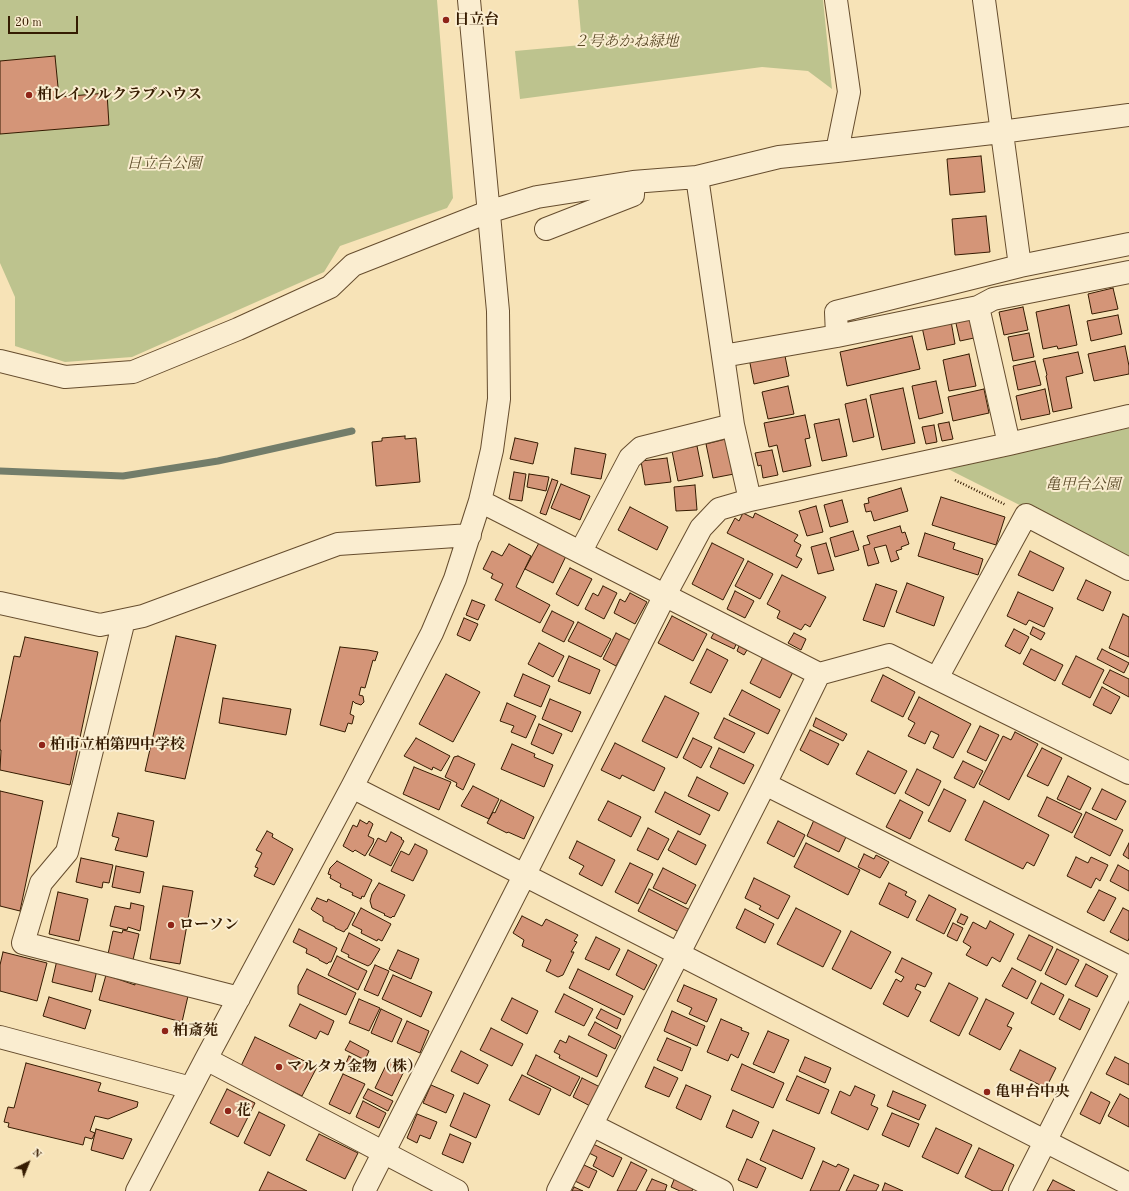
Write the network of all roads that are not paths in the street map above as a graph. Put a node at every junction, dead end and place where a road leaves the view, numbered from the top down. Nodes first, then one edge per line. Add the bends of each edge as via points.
1 (469, 0) edge
2 (836, 0) edge
3 (984, 0) edge
4 (1129, 115) edge
5 (1001, 132) junction
6 (837, 151) junction
7 (697, 177) junction
8 (633, 182) junction
9 (488, 212) junction
10 (546, 228) dead end
11 (1129, 244) edge
12 (1020, 266) junction
13 (1129, 272) edge
14 (978, 307) junction
15 (837, 336) junction
16 (723, 356) junction
17 (0, 361) edge
18 (1129, 416) edge
19 (733, 425) junction
20 (1009, 444) junction
21 (750, 500) junction
22 (480, 501) junction
23 (470, 535) junction
24 (581, 551) junction
25 (1129, 569) edge
26 (665, 595) junction
27 (0, 603) edge
28 (124, 620) junction
29 (819, 674) junction
30 (937, 678) junction
31 (1129, 773) edge
32 (765, 784) junction
33 (352, 787) junction
34 (524, 876) junction
35 (679, 954) junction
36 (1129, 967) edge
37 (1129, 976) edge
38 (239, 998) junction
39 (0, 1037) edge
40 (206, 1059) junction
41 (191, 1088) junction
42 (592, 1125) junction
43 (1045, 1141) junction
44 (383, 1153) junction
45 (1129, 1184) edge
46 (137, 1191) edge
47 (364, 1191) edge
48 (457, 1191) edge
49 (558, 1191) edge
50 (722, 1191) edge
51 (1020, 1191) edge

1 - 9 street
2 - 6 street via 849,92
3 - 5 street
4 - 5 street
5 - 6 street
5 - 12 street
6 - 7 street via 779,157
7 - 8 street
7 - 16 street
8 - 9 street via 537,197
8 - 10 street via 633,195
9 - 17 street via 353,265 330,287 238,329 133,372 65,377
9 - 22 street via 498,310 498,399 492,450
11 - 12 street
12 - 15 street via 836,312
13 - 14 street via 993,299
14 - 15 street
14 - 20 street
15 - 16 street
16 - 19 street
18 - 20 street
19 - 21 street
19 - 24 street via 640,448 630,458
20 - 21 street
21 - 26 street via 719,509 701,528
22 - 23 street
22 - 24 street
23 - 28 street via 338,544 143,616
23 - 33 street via 432,633
24 - 26 street
25 - 30 street via 1026,515
26 - 29 street
26 - 34 street
27 - 28 street via 100,625
28 - 38 street via 67,852 41,883 23,943
29 - 30 street via 889,655
29 - 32 street
30 - 31 street
32 - 35 street
32 - 36 street
33 - 34 street
33 - 38 street
34 - 35 street
34 - 44 street
35 - 42 street
35 - 43 street
37 - 43 street
38 - 40 street
39 - 41 street
40 - 41 street
40 - 44 street
41 - 46 street
42 - 49 street
42 - 50 street
43 - 45 street
43 - 51 street
44 - 47 street
44 - 48 street

